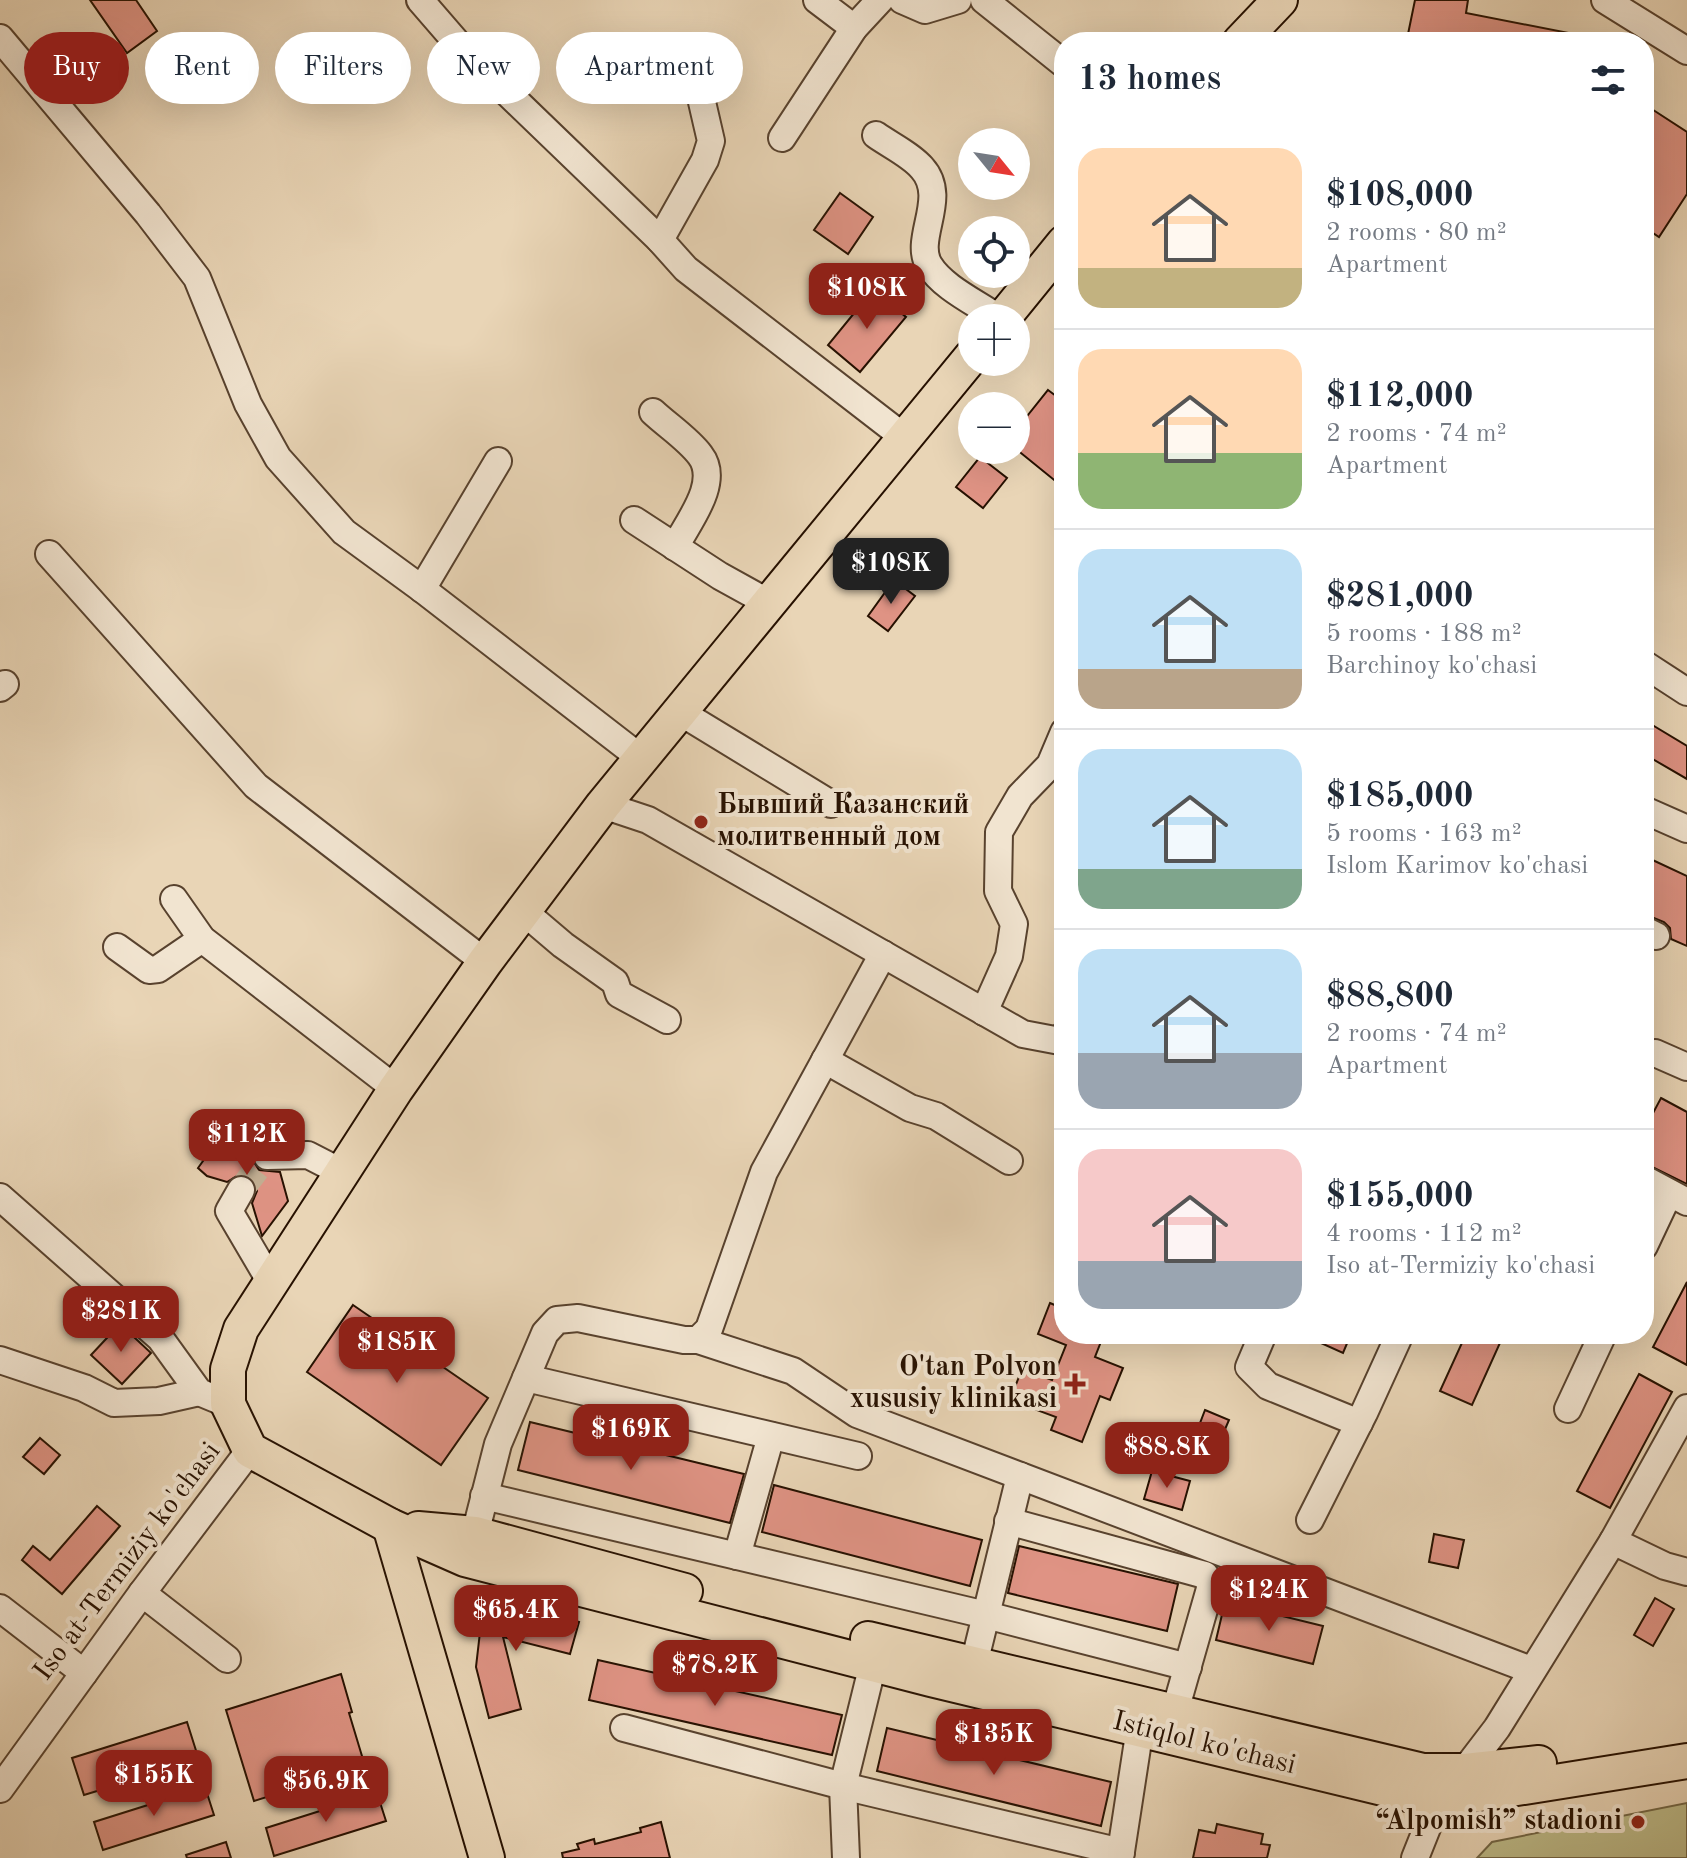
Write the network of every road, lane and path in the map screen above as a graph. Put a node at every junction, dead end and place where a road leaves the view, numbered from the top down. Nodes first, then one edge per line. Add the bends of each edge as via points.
1 (420, 0) edge
2 (817, 0) edge
3 (880, 0) edge
4 (902, 0) edge
5 (958, 0) edge
6 (984, 0) edge
7 (1279, 0) edge
8 (1605, 0) edge
9 (854, 28) junction
10 (1249, 32) edge
11 (0, 38) edge
12 (1687, 51) edge
13 (1054, 56) edge
14 (702, 104) edge
15 (876, 135) dead end
16 (782, 138) dead end
17 (660, 240) junction
18 (1054, 255) edge
19 (980, 304) edge
20 (1013, 304) edge
21 (958, 373) edge
22 (653, 412) dead end
23 (905, 438) junction
24 (498, 461) dead end
25 (634, 520) dead end
26 (675, 547) junction
27 (49, 554) dead end
28 (422, 589) junction
29 (769, 603) junction
30 (1654, 671) edge
31 (1687, 692) edge
32 (680, 712) junction
33 (1054, 756) edge
34 (642, 759) junction
35 (831, 804) dead end
36 (603, 805) junction
37 (1654, 814) edge
38 (1687, 829) edge
39 (174, 899) dead end
40 (523, 911) junction
41 (202, 939) junction
42 (117, 947) dead end
43 (883, 954) junction
44 (485, 962) junction
45 (984, 1012) junction
46 (667, 1020) dead end
47 (1054, 1040) edge
48 (1654, 1053) edge
49 (825, 1060) junction
50 (1687, 1067) edge
51 (396, 1089) junction
52 (267, 1156) dead end
53 (1009, 1161) dead end
54 (343, 1173) junction
55 (1654, 1184) edge
56 (241, 1190) tunnel mouth
57 (0, 1197) edge
58 (1678, 1197) edge
59 (1654, 1232) edge
60 (272, 1284) junction
61 (698, 1340) junction
62 (1259, 1344) edge
63 (1395, 1344) edge
64 (1598, 1344) edge
65 (0, 1360) edge
66 (526, 1378) junction
67 (214, 1398) junction
68 (1687, 1408) edge
69 (1568, 1409) dead end
70 (1359, 1423) junction
71 (771, 1436) junction
72 (250, 1450) junction
73 (858, 1456) dead end
74 (1020, 1476) junction
75 (484, 1496) junction
76 (1310, 1520) dead end
77 (1008, 1521) junction
78 (390, 1526) junction
79 (1613, 1541) junction
80 (470, 1546) junction
81 (737, 1556) junction
82 (1687, 1572) edge
83 (142, 1593) junction
84 (0, 1608) edge
85 (986, 1615) junction
86 (227, 1659) dead end
87 (873, 1664) junction
88 (974, 1664) junction
89 (1188, 1667) junction
90 (1531, 1670) junction
91 (84, 1673) junction
92 (1175, 1711) junction
93 (624, 1728) dead end
94 (1140, 1728) junction
95 (1687, 1740) edge
96 (1687, 1761) edge
97 (1465, 1771) junction
98 (843, 1786) junction
99 (0, 1789) edge
100 (1442, 1800) junction
101 (1121, 1855) edge
102 (487, 1858) edge
103 (846, 1858) edge
104 (1415, 1858) edge

1 - 17 street via 465,52
2 - 9 street
3 - 9 street
4 - 5 street via 925,10
6 - 13 street
7 - 10 main road
8 - 12 street
9 - 16 street
11 - 28 street via 197,278 248,404 278,458 344,532
14 - 17 street via 711,141
15 - 19 street via 923,169 930,184 927,262 937,276
17 - 23 street via 686,269
18 - 20 main road
21 - 23 main road
22 - 26 street via 701,456 709,474
23 - 29 main road
24 - 28 street
25 - 26 street
26 - 29 street
27 - 44 street via 256,786
28 - 34 street
29 - 32 main road
30 - 31 street
32 - 34 main road
32 - 35 street
33 - 45 street via 999,832 998,891 1014,924 1009,956
34 - 36 main road
36 - 40 main road
36 - 43 street via 648,820
37 - 38 street
39 - 41 street
40 - 44 main road
40 - 46 street via 615,982 619,994
41 - 42 street via 149,970
41 - 51 street
43 - 45 street
43 - 49 street
44 - 51 main road
45 - 47 street via 1023,1034
48 - 50 street
49 - 53 street via 910,1108 936,1116
49 - 61 street via 764,1172 709,1329
51 - 54 main road
52 - 54 street via 308,1155
54 - 60 main road
55 - 58 street
56 - 60 street via 229,1211
57 - 67 street via 160,1338
58 - 59 street
60 - 67 main road via 241,1329
61 - 66 street via 578,1318 557,1320 545,1333
61 - 74 street via 793,1371 857,1414
62 - 70 street via 1249,1367 1268,1386
63 - 70 street
64 - 69 street
65 - 67 street via 114,1403
66 - 71 street
66 - 75 street via 498,1444
67 - 72 main road
68 - 79 street
70 - 76 street
71 - 73 street
71 - 81 street
72 - 78 main road, Istiqlol ko'chasi
72 - 83 street, Iso at-Termiziy ko'chasi
74 - 77 street
74 - 90 street
75 - 80 street
75 - 81 street
77 - 85 street
77 - 89 street via 1205,1575 1211,1585
78 - 80 main road, Istiqlol ko'chasi
78 - 102 main road
79 - 82 street
79 - 90 street
80 - 87 main road, Istiqlol ko'chasi
80 - 88 main road, Istiqlol ko'chasi
81 - 85 street
83 - 86 street
83 - 91 street, Iso at-Termiziy ko'chasi
84 - 91 street
85 - 88 street
85 - 89 street
87 - 94 main road, Istiqlol ko'chasi
87 - 98 street
88 - 92 main road, Istiqlol ko'chasi
89 - 92 street
90 - 97 street
91 - 99 street, Iso at-Termiziy ko'chasi
92 - 97 main road, Istiqlol ko'chasi via 1423,1771
93 - 98 street
94 - 100 main road, Istiqlol ko'chasi
94 - 101 street
95 - 97 main road, Istiqlol ko'chasi
96 - 100 main road, Istiqlol ko'chasi
97 - 100 street
98 - 101 street
98 - 103 street
100 - 104 street

